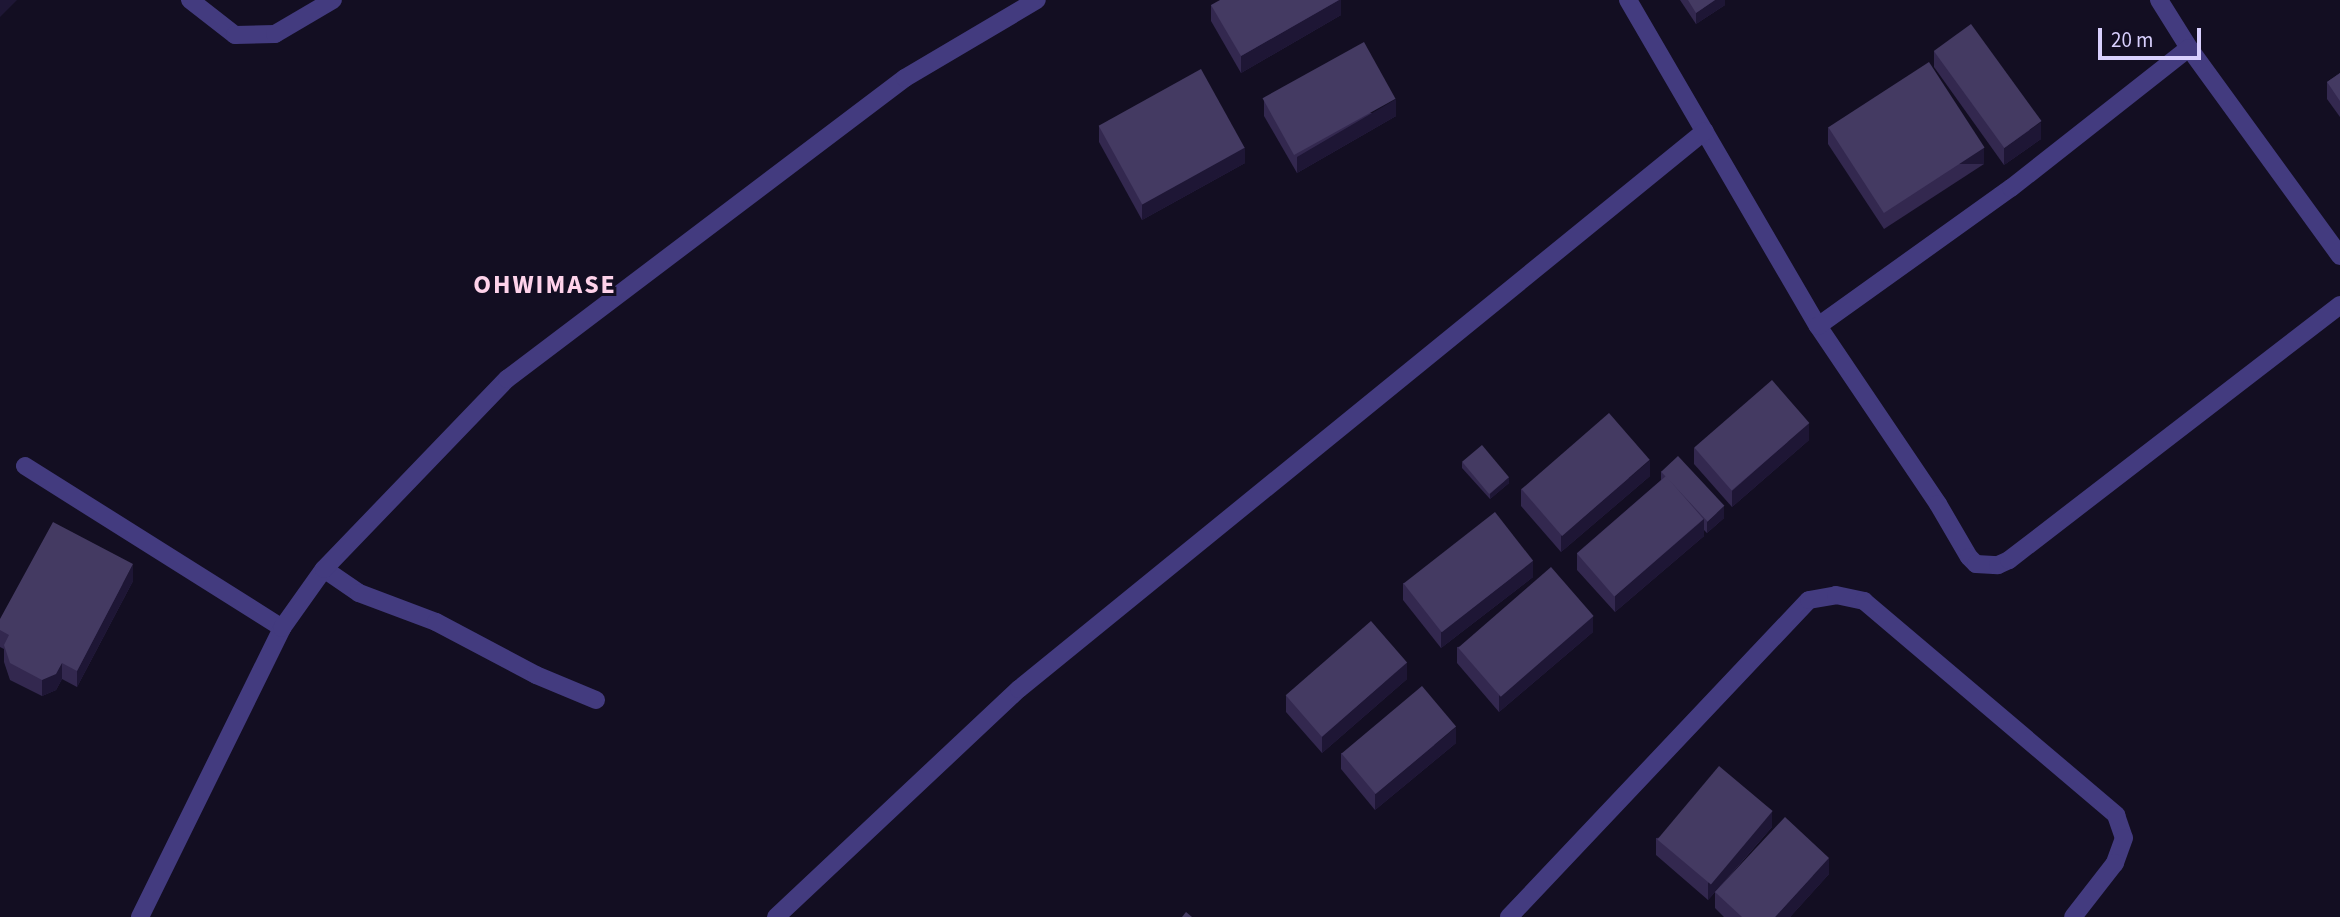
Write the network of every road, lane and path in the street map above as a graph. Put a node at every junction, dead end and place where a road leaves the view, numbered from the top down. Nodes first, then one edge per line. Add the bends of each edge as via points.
1 (190, 0) edge
2 (333, 0) edge
3 (1037, 0) edge
4 (1628, 0) edge
5 (2159, 0) edge
6 (2189, 48) junction
7 (1705, 131) junction
8 (2340, 256) edge
9 (2340, 305) edge
10 (1818, 326) junction
11 (25, 466) dead end
12 (324, 569) junction
13 (282, 628) junction
14 (596, 700) dead end
15 (140, 917) edge
16 (776, 917) edge
17 (1509, 917) edge
18 (2073, 917) edge

1 - 2 street via 235,35 275,34
3 - 12 street via 905,78 507,379
4 - 7 street
5 - 6 street
6 - 8 street
6 - 10 street via 2011,188
7 - 10 street
7 - 16 street via 1019,689
9 - 10 street via 2009,560 1986,566 1969,557
11 - 13 street
12 - 13 street
12 - 14 street via 359,593 436,622 536,675
13 - 15 street
17 - 18 street via 1809,600 1836,595 1864,601 2116,815 2124,838 2115,863

